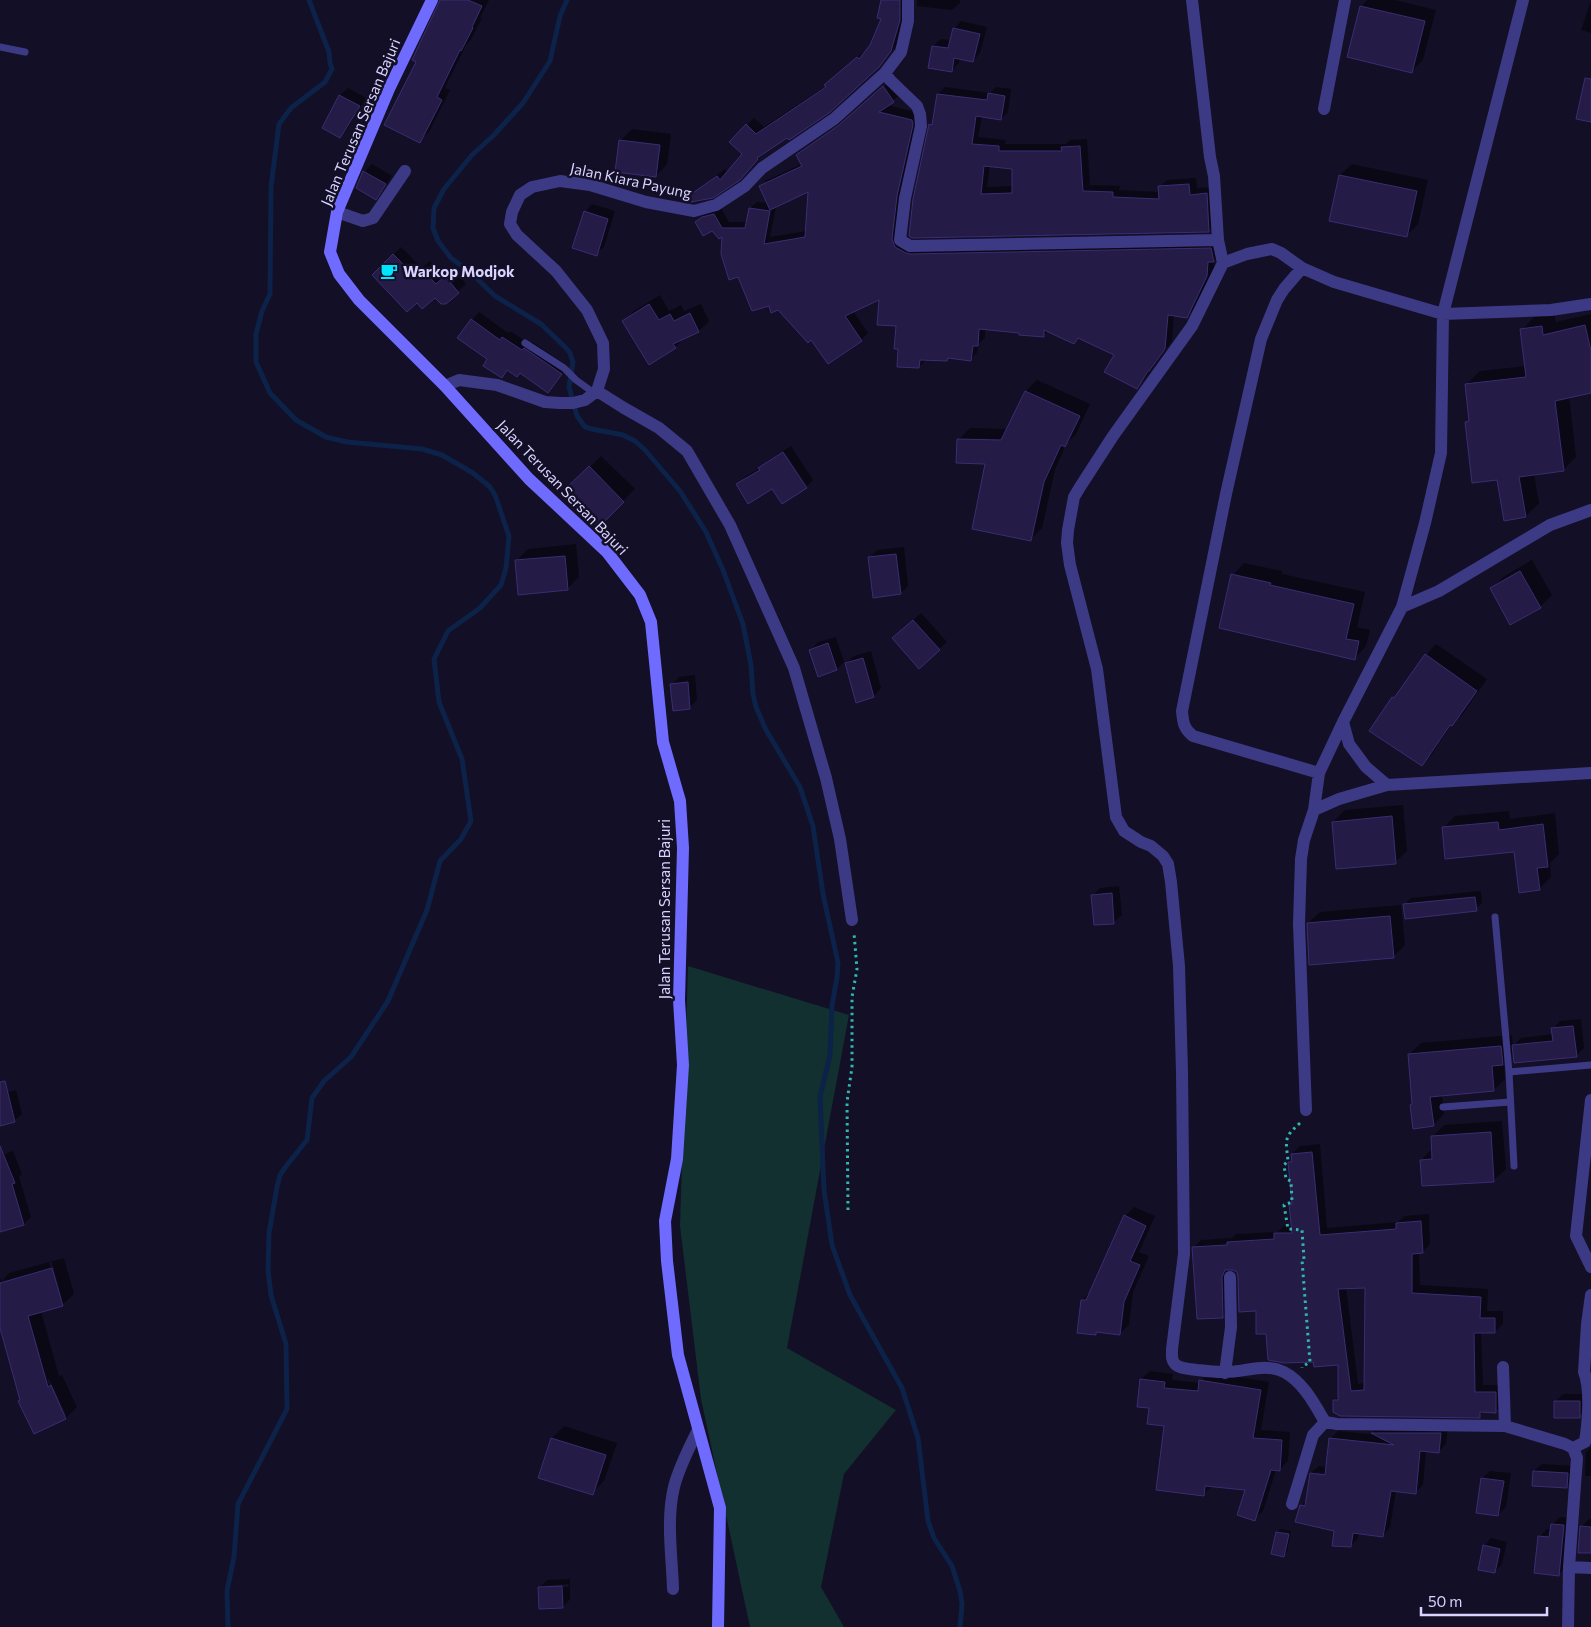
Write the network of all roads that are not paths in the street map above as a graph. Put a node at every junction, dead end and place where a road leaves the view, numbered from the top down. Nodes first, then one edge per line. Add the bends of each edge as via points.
1 (432, 0) edge
2 (908, 0) edge
3 (1192, 0) edge
4 (1345, 0) edge
5 (1524, 0) edge
6 (0, 47) edge
7 (25, 52) dead end
8 (885, 73) junction
9 (1324, 109) dead end
10 (405, 171) dead end
11 (337, 212) junction
12 (1218, 240) junction
13 (1223, 263) junction
14 (1302, 268) junction
15 (1591, 304) edge
16 (1444, 314) junction
17 (525, 343) dead end
18 (445, 386) junction
19 (596, 392) junction
20 (1591, 510) edge
21 (1402, 606) junction
22 (1343, 722) junction
23 (1319, 773) junction
24 (1591, 773) edge
25 (1387, 785) junction
26 (1314, 810) junction
27 (1496, 916) dead end
28 (852, 920) road end
29 (1591, 1064) edge
30 (1509, 1072) junction
31 (1591, 1100) edge
32 (1510, 1102) junction
33 (1443, 1107) dead end
34 (1306, 1110) road end
35 (1514, 1166) dead end
36 (1591, 1267) edge
37 (1230, 1277) dead end
38 (1591, 1295) edge
39 (1503, 1367) dead end
40 (1225, 1373) junction
41 (1324, 1422) junction
42 (1505, 1426) junction
43 (698, 1430) junction
44 (1588, 1442) edge
45 (1572, 1448) junction
46 (1292, 1504) dead end
47 (1569, 1567) junction
48 (1591, 1568) edge
49 (673, 1588) dead end
50 (718, 1627) edge
51 (1568, 1627) edge

1 - 11 main road, Jalan Terusan Sersan Bajuri
2 - 8 street, Jalan Kiara Payung via 908,21 901,52
3 - 12 street via 1214,176
4 - 9 street
5 - 16 street
6 - 7 lane
8 - 12 street via 917,106 920,114 921,126 904,198 900,240 910,246
8 - 19 street, Jalan Kiara Payung via 834,119 762,168 745,186 716,205 694,211 646,202 590,185 560,181 532,187 520,195 510,224 517,236 556,270 588,310 603,343 604,369
10 - 11 street via 373,218 363,221
11 - 18 main road, Jalan Terusan Sersan Bajuri via 330,252 339,274 359,300
12 - 13 street
13 - 14 street via 1247,254 1272,250
13 - 40 street via 1192,326 1113,436 1074,497 1067,543 1097,669 1116,818 1124,832 1163,856 1172,882 1179,975 1184,1254 1172,1359 1186,1369
14 - 16 street via 1334,282
14 - 23 street via 1284,289 1261,339 1182,712 1186,730 1193,736
15 - 16 street via 1551,310
16 - 21 street via 1441,453
17 - 19 lane
18 - 19 street via 459,380 497,385 529,398 560,403 584,400
18 - 43 main road, Jalan Terusan Sersan Bajuri via 529,479 607,552 640,596 651,622 664,742 680,801 683,848 679,1000 683,1065 677,1159 665,1222 667,1261 678,1355
19 - 28 street via 659,428 687,451 730,525 794,668 826,778 840,839
20 - 21 street via 1550,525 1439,591
21 - 22 street
22 - 23 street
22 - 25 street via 1349,744 1366,767
23 - 26 street
24 - 25 street
25 - 26 street
26 - 34 street via 1301,859 1298,924
27 - 30 lane
29 - 30 lane
30 - 32 lane
31 - 36 street via 1576,1236
32 - 33 lane
32 - 35 lane
37 - 40 street via 1231,1327
38 - 44 street via 1584,1372 1590,1391
39 - 42 street
40 - 41 street via 1259,1368 1284,1372 1302,1387
41 - 42 street
41 - 46 street via 1313,1435
42 - 45 street
43 - 49 street via 674,1486 670,1510
43 - 50 main road, Jalan Terusan Sersan Bajuri via 720,1508
44 - 45 street
45 - 47 street via 1577,1458
47 - 48 street
47 - 51 street

